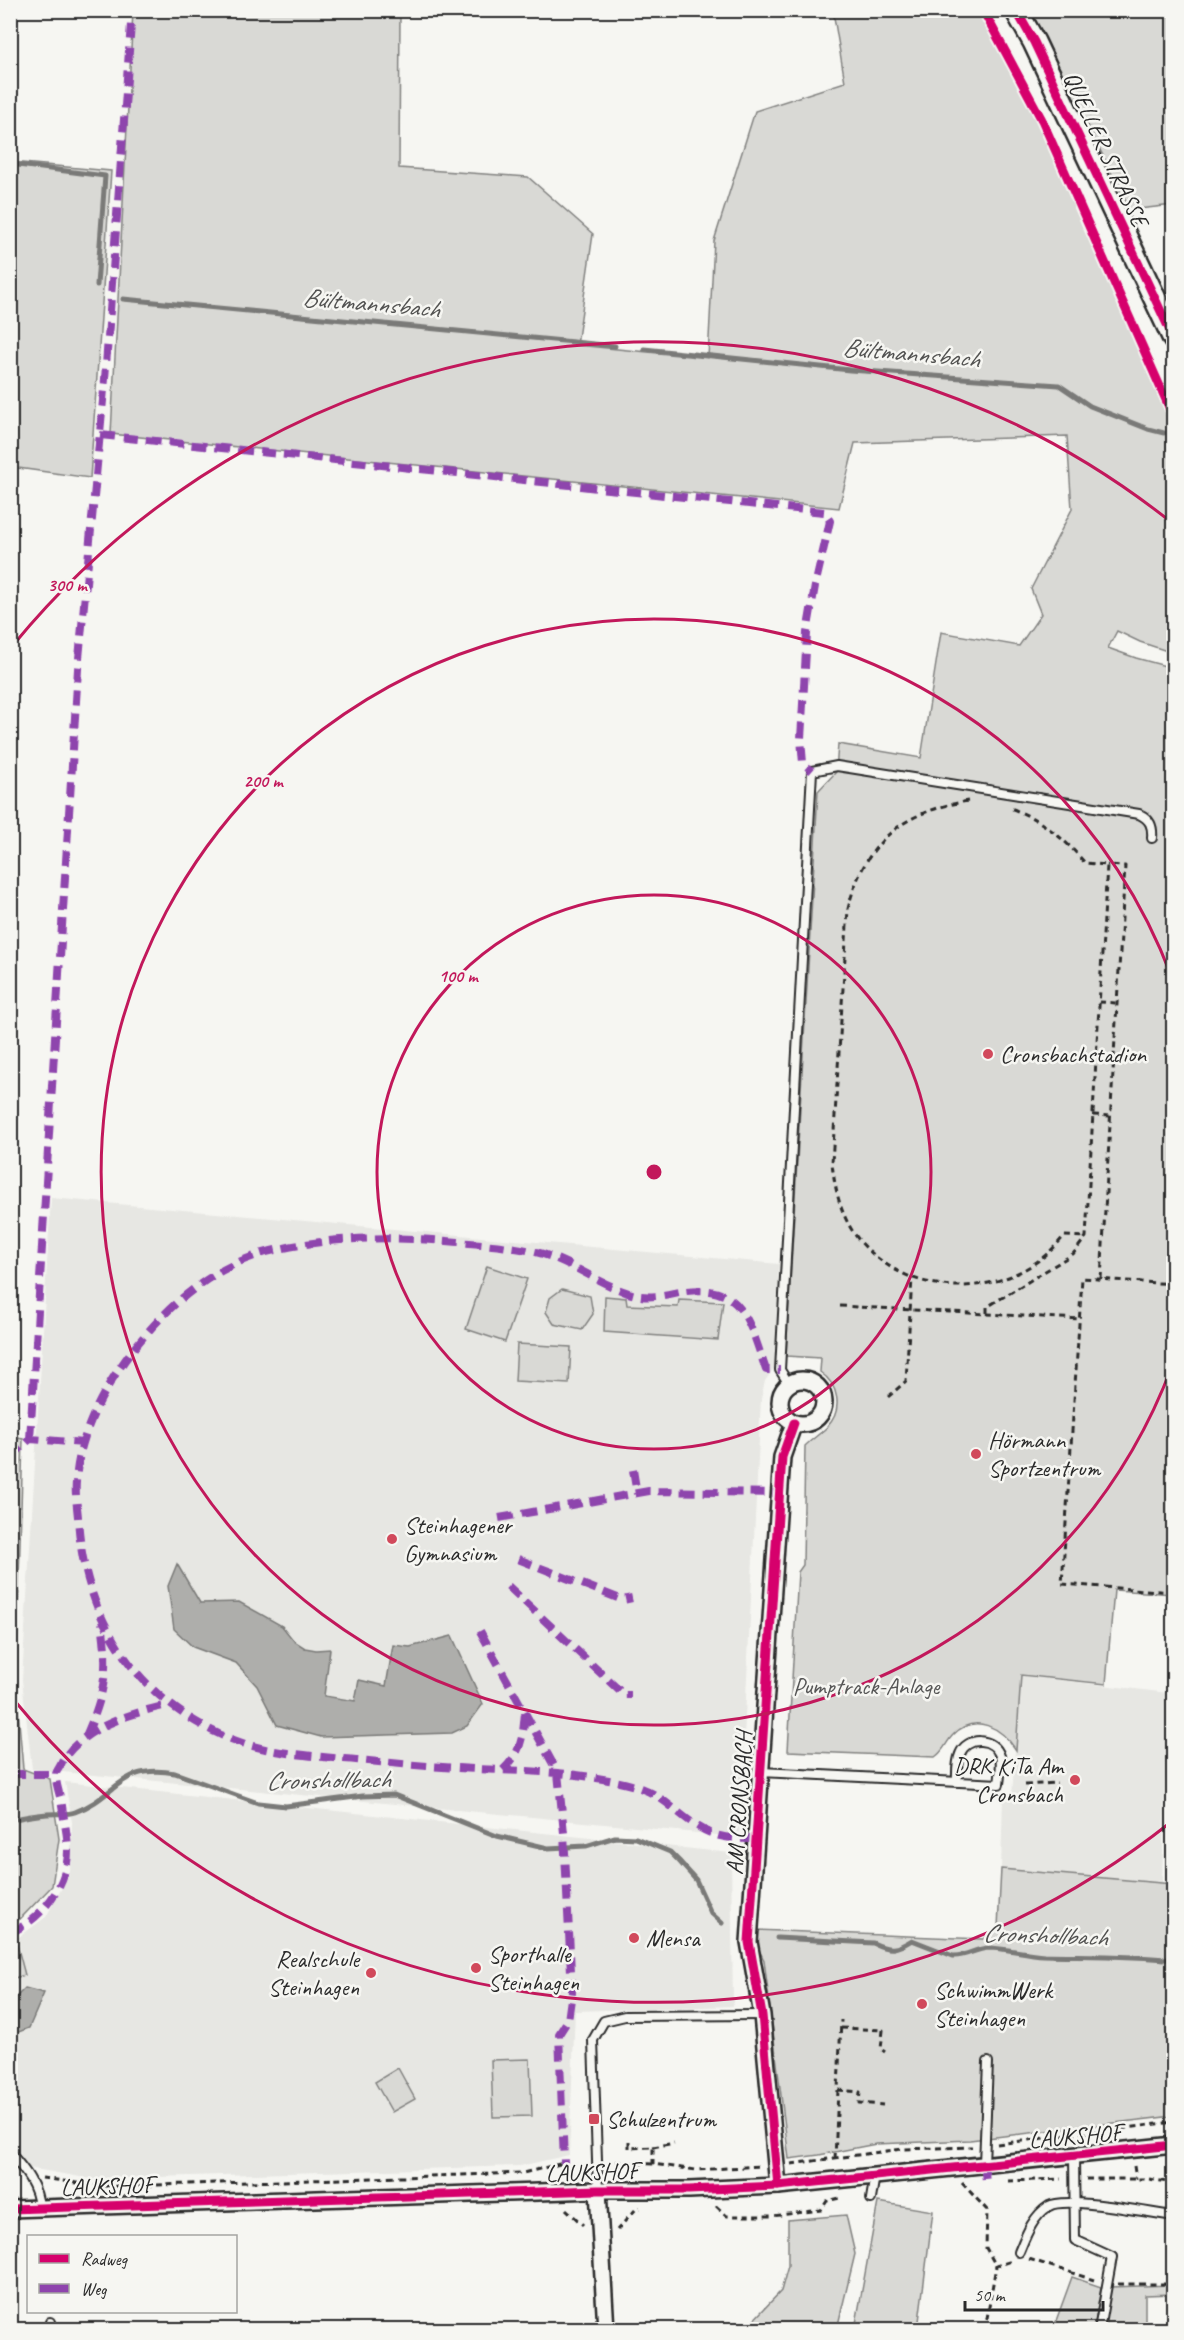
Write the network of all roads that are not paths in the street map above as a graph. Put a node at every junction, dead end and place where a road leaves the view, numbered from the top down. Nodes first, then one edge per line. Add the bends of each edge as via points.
1 (1016, 10) edge
2 (1173, 339) edge
3 (1152, 838) dead end
4 (789, 1384) junction
5 (794, 1424) junction
6 (761, 1772) junction
7 (957, 1782) junction
8 (762, 2015) junction
9 (988, 2062) dead end
10 (1173, 2145) edge
11 (10, 2153) edge
12 (1074, 2156) junction
13 (984, 2164) junction
14 (876, 2175) junction
15 (778, 2186) junction
16 (598, 2190) junction
17 (872, 2196) road end
18 (1075, 2203) junction
19 (39, 2208) junction
20 (10, 2209) edge
21 (1173, 2216) edge
22 (1021, 2254) road end
23 (606, 2330) edge
24 (1099, 2330) edge

1 - 2 main road, QUELLER STRASSE
3 - 4 lane via 1149,820 1139,814 837,766 812,771 780,1370
4 - 5 street via 780,1395 780,1409
4 - 5 street via 809,1381 820,1389 824,1402 815,1420
5 - 6 street, AM CRONSBACH via 782,1457
6 - 7 lane, AM CRONSBACH
6 - 8 street, AM CRONSBACH via 749,1942
7 - 7 lane, AM CRONSBACH via 999,1784 1001,1763 997,1750 986,1742 967,1745 959,1755
8 - 15 street, AM CRONSBACH
8 - 16 lane via 625,2016 604,2021 592,2040
9 - 13 lane
10 - 12 street, LAUKSHOF
11 - 19 lane via 28,2176 39,2198
12 - 13 street, LAUKSHOF
12 - 18 lane
13 - 14 street, LAUKSHOF
14 - 15 street, LAUKSHOF
14 - 17 lane
15 - 16 street, LAUKSHOF
16 - 19 street, LAUKSHOF
16 - 23 street
18 - 21 lane
18 - 22 lane via 1056,2203 1042,2212 1029,2230
18 - 24 lane via 1075,2240 1112,2257
19 - 20 street, LAUKSHOF

